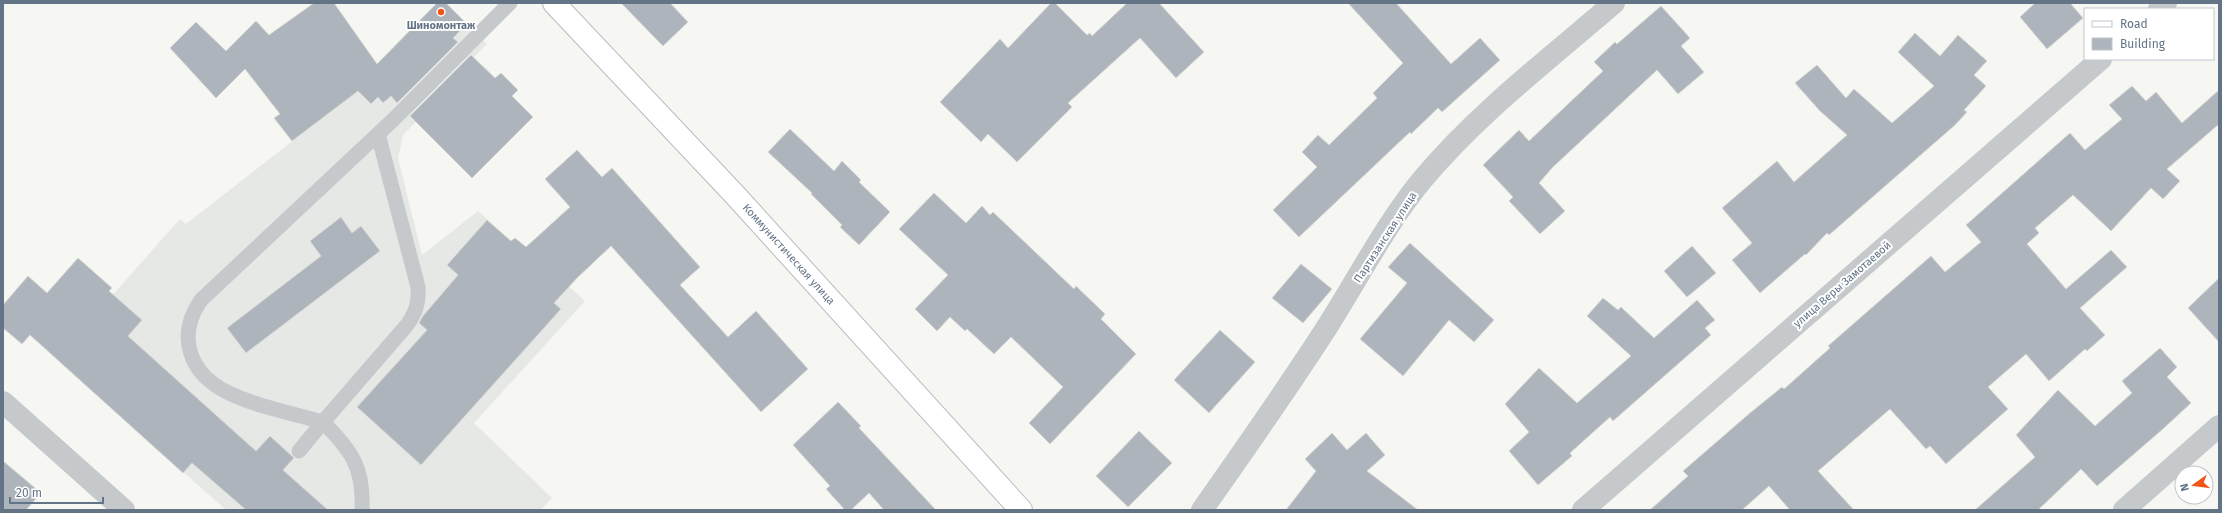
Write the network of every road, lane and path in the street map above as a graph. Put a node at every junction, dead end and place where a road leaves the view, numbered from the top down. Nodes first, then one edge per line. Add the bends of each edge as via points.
1 (510, 3) edge
2 (554, 3) edge
3 (1614, 3) edge
4 (2100, 60) edge
5 (378, 134) junction
6 (3, 402) edge
7 (323, 422) junction
8 (2219, 426) edge
9 (299, 452) dead end
10 (124, 510) edge
11 (362, 510) edge
12 (1021, 510) edge
13 (1202, 510) edge
14 (1583, 510) edge
15 (2124, 510) edge

1 - 5 lane
2 - 12 main road, Коммунистическая улица via 736,195
3 - 13 street, Партизанская улица via 1497,103 1456,142 1421,182 1283,396
4 - 14 street, улица Веры Замотаевой
5 - 7 lane via 418,287 419,302 407,325
5 - 7 lane via 201,300 192,312 188,326 187,342 191,355 213,383 241,398
6 - 10 street
7 - 9 lane
7 - 11 lane via 346,444 353,458 360,478
8 - 15 street

